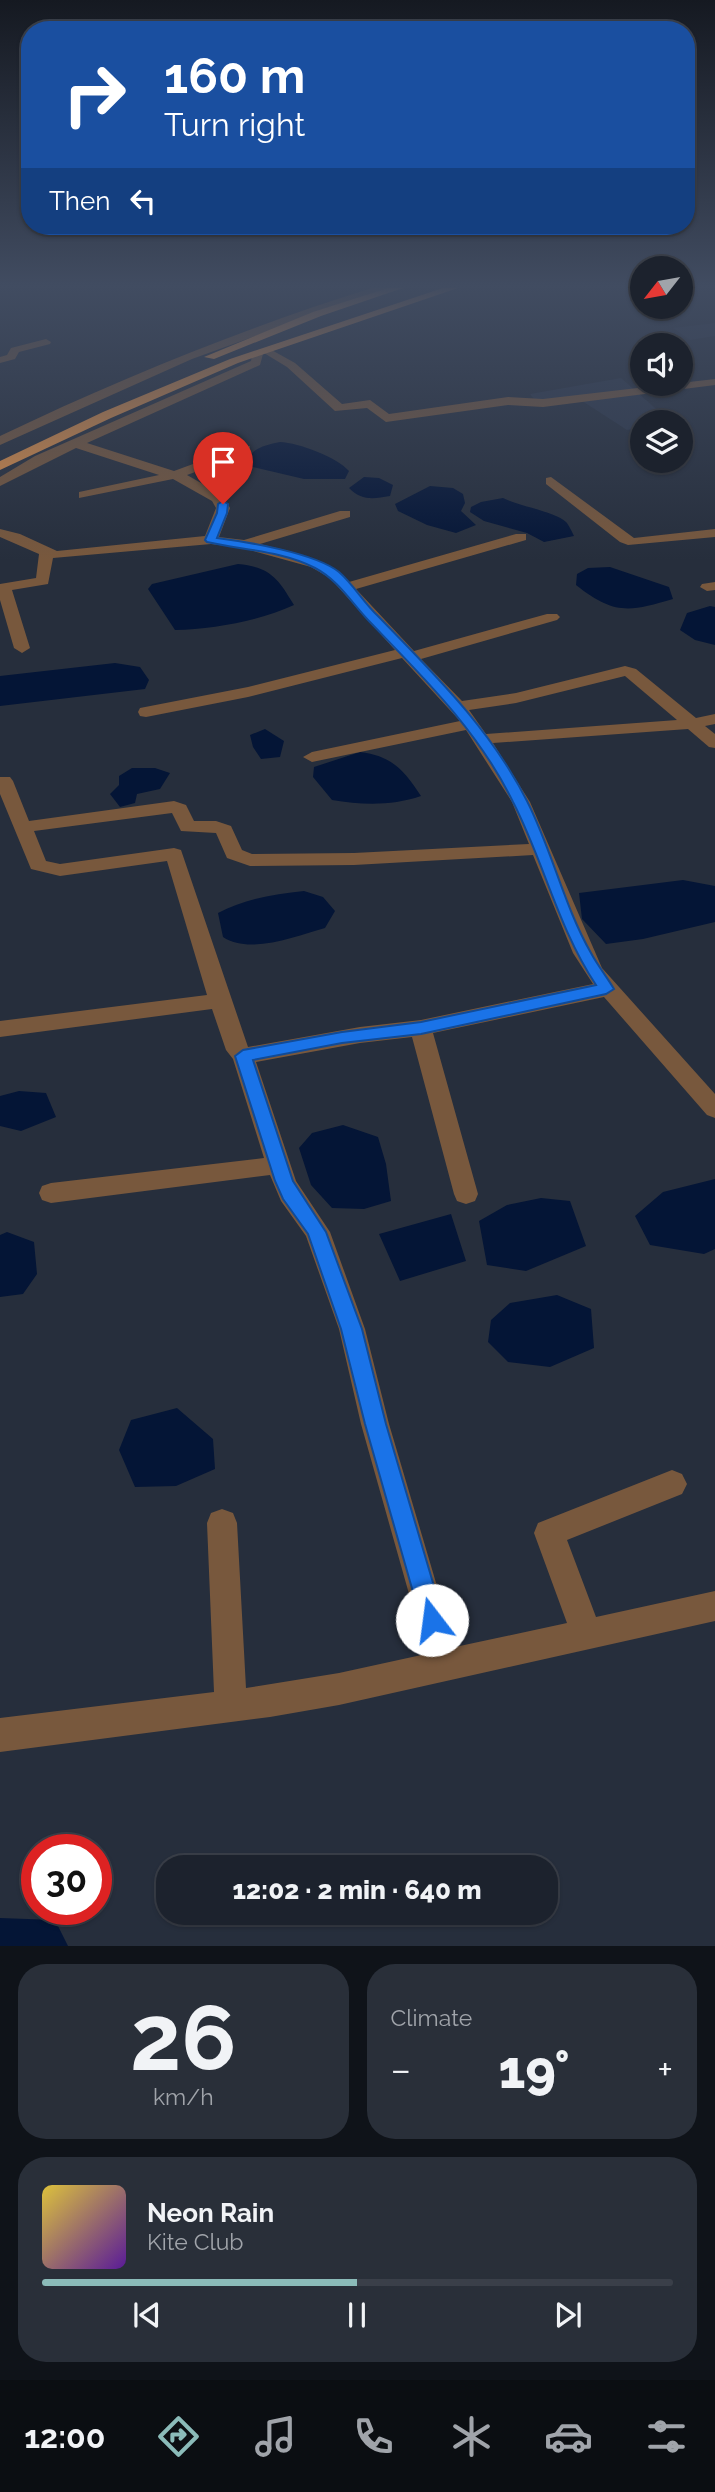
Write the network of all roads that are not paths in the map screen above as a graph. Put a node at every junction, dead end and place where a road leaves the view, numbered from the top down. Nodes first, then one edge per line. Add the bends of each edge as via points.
1 (136, 379) edge
2 (159, 379) edge
3 (195, 379) edge
4 (220, 379) edge
5 (306, 379) edge
6 (715, 382) edge
7 (0, 441) edge
8 (75, 443) junction
9 (0, 449) edge
10 (246, 449) dead end
11 (0, 466) edge
12 (173, 477) junction
13 (551, 481) dead end
14 (0, 482) edge
15 (84, 495) dead end
16 (345, 514) dead end
17 (0, 533) edge
18 (715, 533) edge
19 (521, 537) dead end
20 (211, 540) junction
21 (243, 544) junction
22 (46, 552) junction
23 (348, 587) junction
24 (2, 588) edge
25 (552, 617) dead end
26 (22, 648) dead end
27 (408, 655) junction
28 (458, 707) junction
29 (146, 712) dead end
30 (715, 719) edge
31 (472, 724) junction
32 (692, 724) junction
33 (482, 739) junction
34 (715, 743) edge
35 (312, 757) dead end
36 (4, 781) dead end
37 (24, 827) junction
38 (539, 849) junction
39 (606, 989) junction
40 (220, 1001) junction
41 (421, 1028) junction
42 (0, 1030) edge
43 (243, 1056) junction
44 (715, 1110) edge
45 (279, 1166) junction
46 (51, 1193) dead end
47 (466, 1194) dead end
48 (672, 1484) dead end
49 (222, 1523) dead end
50 (715, 1606) edge
51 (588, 1636) junction
52 (445, 1666) junction
53 (231, 1706) junction
54 (0, 1735) edge

1 - 7 street
2 - 9 highway
3 - 11 highway
4 - 8 street
5 - 6 street via 339,408 370,404 386,418 508,401 543,403
8 - 12 street
8 - 14 street
10 - 12 street
12 - 15 street
12 - 20 street via 200,486 223,504
13 - 18 street via 633,542
16 - 21 street
17 - 22 street via 22,538
19 - 23 street
20 - 21 street
20 - 22 street
21 - 23 street via 316,564
22 - 24 street via 43,581
23 - 27 street
24 - 26 street
25 - 27 street
27 - 28 street
27 - 29 street
28 - 31 street
28 - 32 street via 625,671
30 - 32 street
31 - 33 street
31 - 35 street
32 - 33 street
32 - 34 street
33 - 38 street via 521,802
36 - 37 street
37 - 38 street via 174,807 188,827 224,830 234,854 250,860
37 - 40 street via 38,865 53,870 174,854
38 - 39 street via 583,953
39 - 41 street
39 - 44 street
40 - 42 street
40 - 43 street
41 - 43 street
41 - 47 street
43 - 45 street
45 - 46 street
45 - 52 street via 290,1194 321,1242 352,1329
48 - 51 street via 549,1533
49 - 53 street
50 - 51 street
51 - 52 street
52 - 53 street
53 - 54 street

